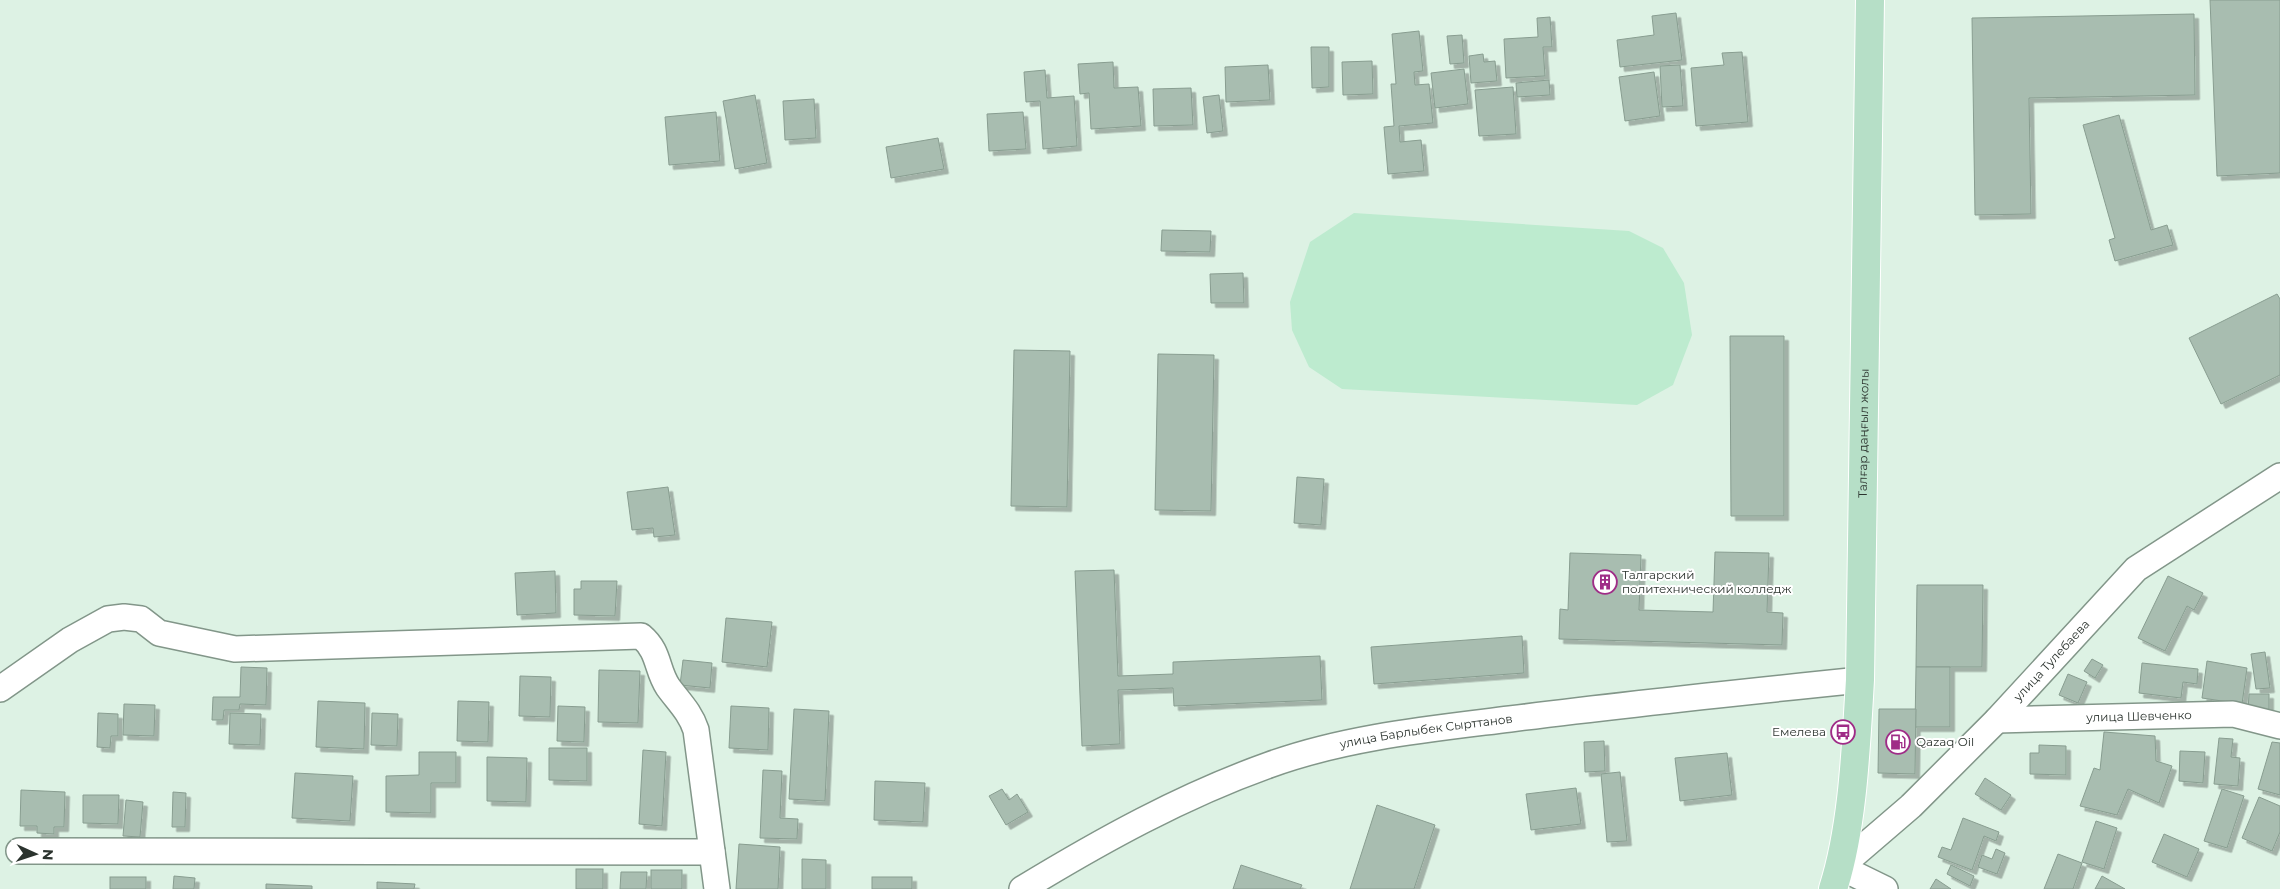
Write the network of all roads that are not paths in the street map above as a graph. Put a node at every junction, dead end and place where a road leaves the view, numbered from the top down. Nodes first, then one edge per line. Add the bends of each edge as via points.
1 (1870, 0) edge
2 (2280, 476) edge
3 (1860, 680) junction
4 (0, 689) edge
5 (1997, 720) junction
6 (2280, 726) edge
7 (19, 850) dead end
8 (712, 852) junction
9 (1837, 878) edge
10 (717, 889) edge
11 (1022, 889) edge
12 (1885, 889) edge

1 - 3 main road, Талғар даңғыл жолы
2 - 5 street, улица Тулебаева via 2136,569
3 - 9 main road, Талғар даңғыл жолы via 1856,759
3 - 11 street, улица Барлыбек Сырттанов via 1634,703 1418,730 1352,742 1270,764 1177,802
4 - 8 street via 70,640 108,619 124,616 141,619 160,633 236,649 641,636 651,645 667,686 692,717
5 - 6 street, улица Шевченко via 2233,714
5 - 9 street, улица Тулебаева
7 - 8 street
8 - 10 street
9 - 12 street

